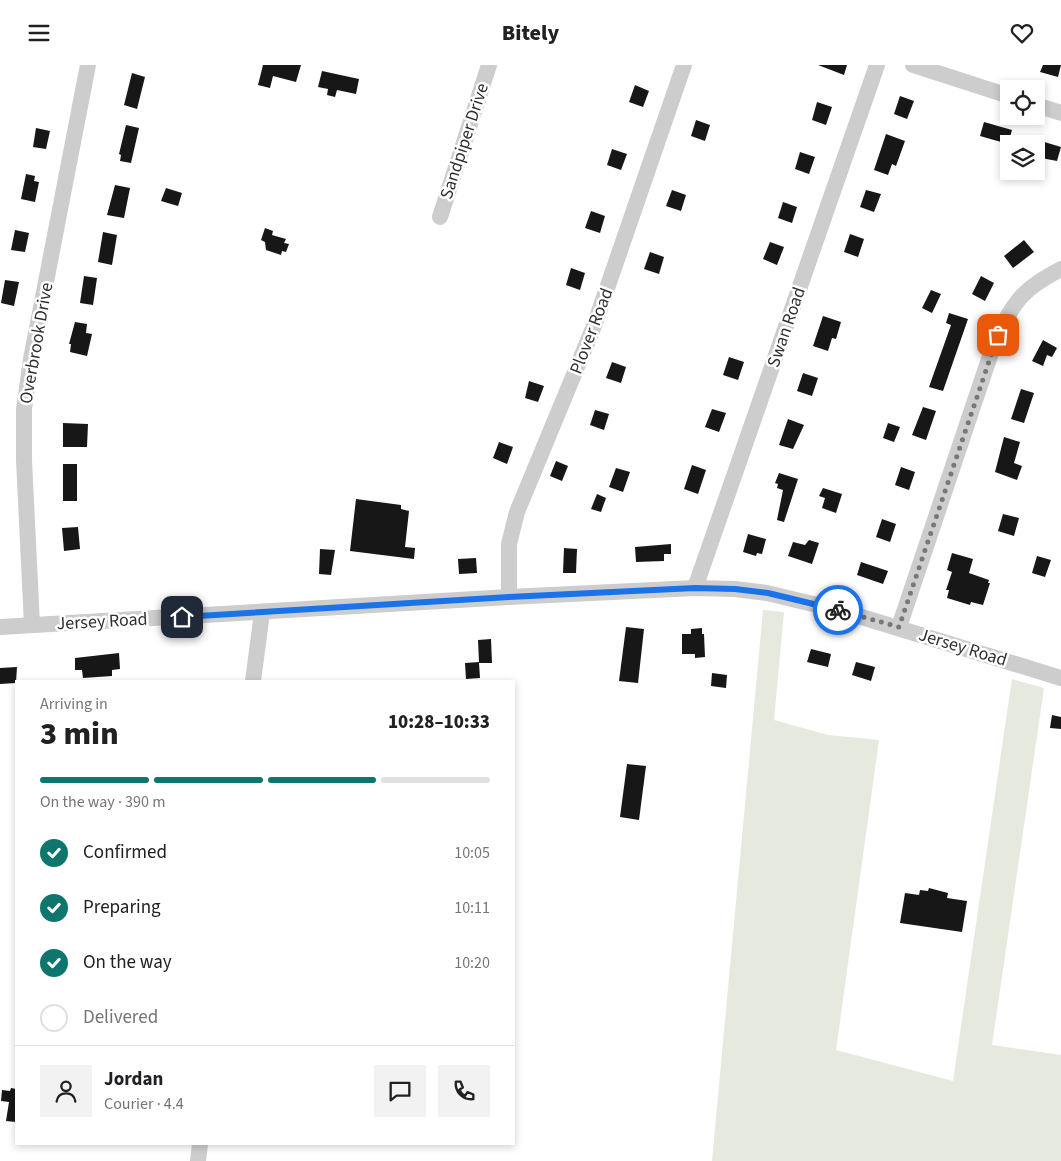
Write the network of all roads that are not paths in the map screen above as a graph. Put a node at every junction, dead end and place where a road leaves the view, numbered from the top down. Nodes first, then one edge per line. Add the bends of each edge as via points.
1 (88, 65) edge
2 (487, 65) edge
3 (684, 65) edge
4 (877, 65) edge
5 (913, 65) edge
6 (1000, 93) edge
7 (1045, 108) edge
8 (1061, 113) edge
9 (440, 217) dead end
10 (1061, 269) edge
11 (695, 588) junction
12 (509, 597) junction
13 (262, 613) junction
14 (32, 625) junction
15 (0, 627) edge
16 (899, 627) junction
17 (1061, 678) edge
18 (253, 680) edge
19 (200, 1145) edge
20 (198, 1161) edge

1 - 14 street, Overbrook Drive via 24,409
2 - 9 street, Sandpiper Drive
3 - 12 street, Plover Road via 594,326 516,512 509,545
4 - 11 street, Swan Road
5 - 6 street
7 - 8 street
10 - 16 street via 1026,290 1012,306 998,335
11 - 12 street, Jersey Road
11 - 16 street, Jersey Road via 768,593
12 - 13 street, Jersey Road
13 - 14 street, Jersey Road
13 - 18 street
14 - 15 street, Jersey Road
16 - 17 street, Jersey Road
19 - 20 street

